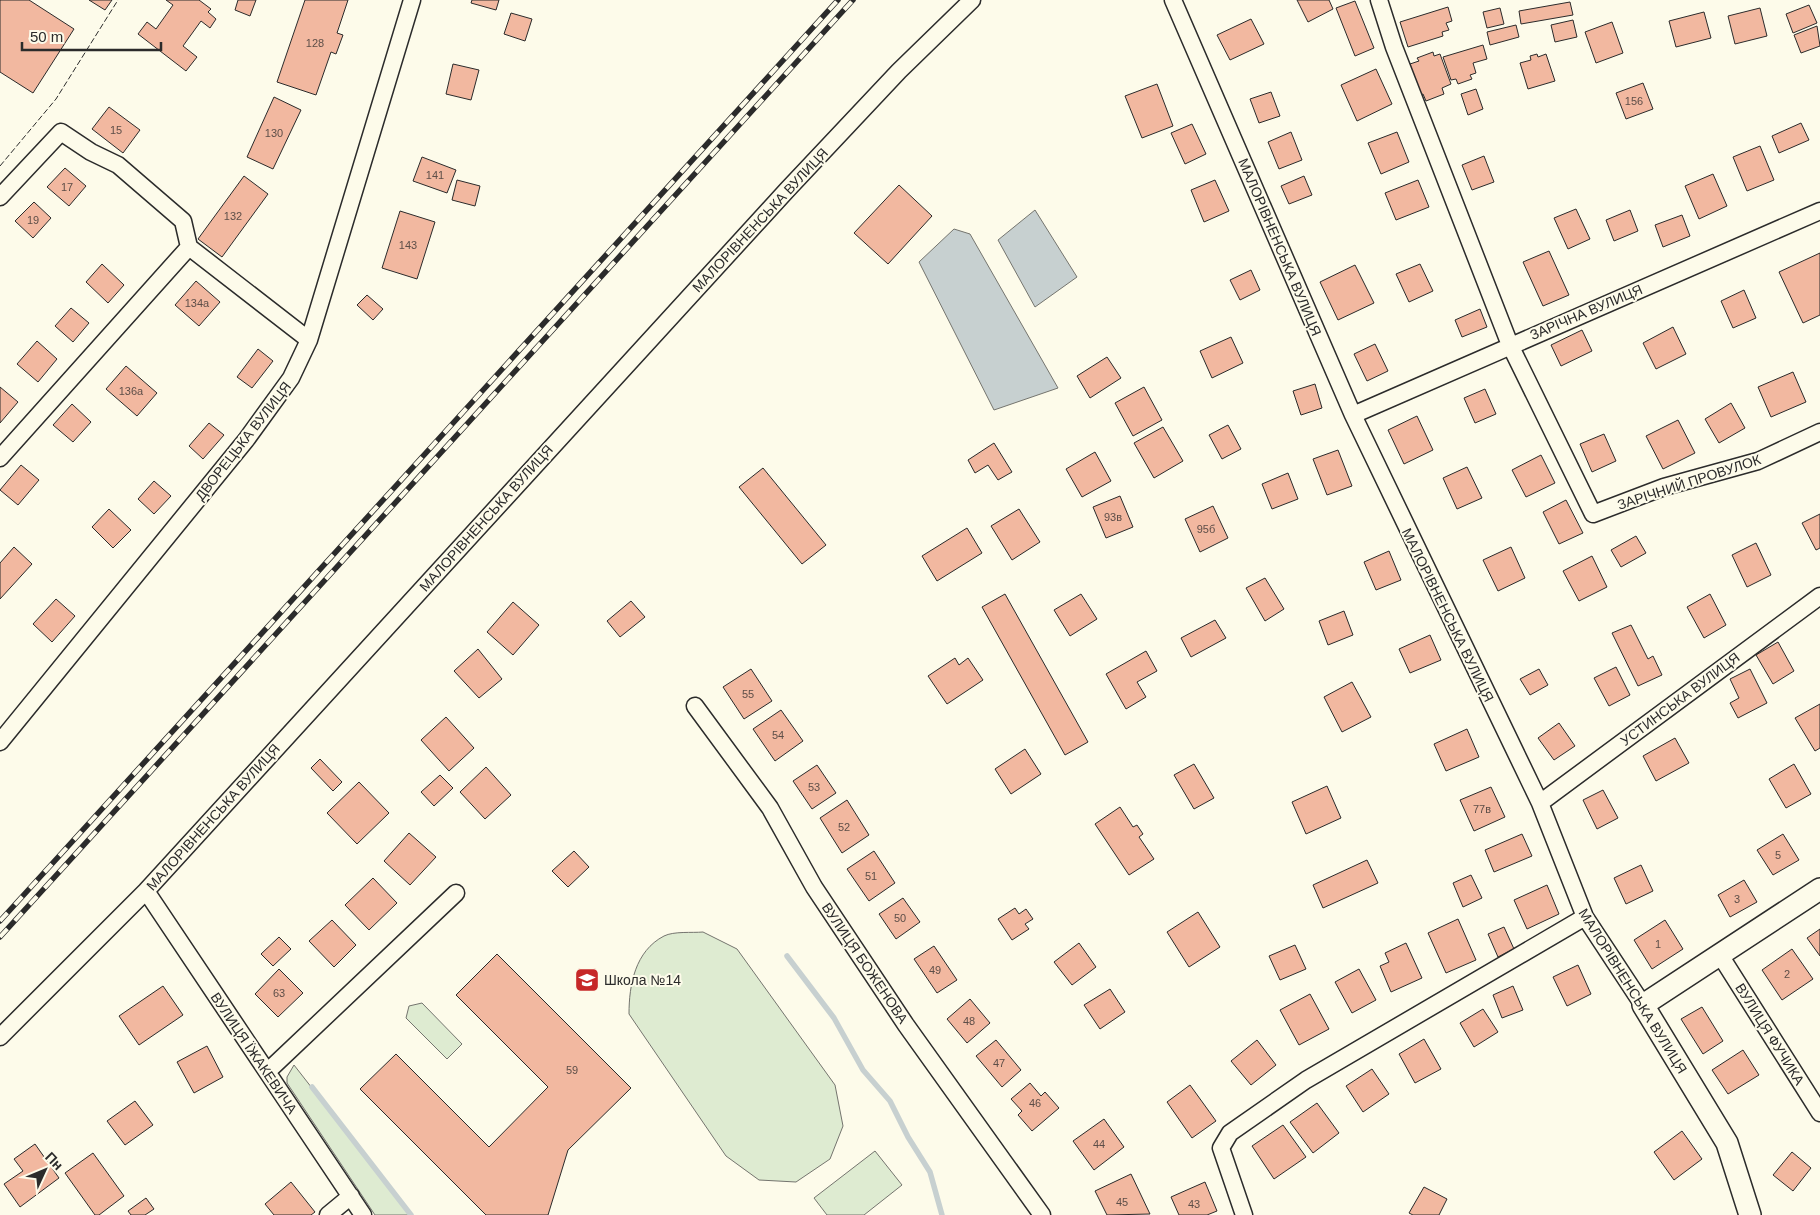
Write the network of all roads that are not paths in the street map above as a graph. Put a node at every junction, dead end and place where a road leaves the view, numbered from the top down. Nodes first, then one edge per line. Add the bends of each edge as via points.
1 (412, 0) edge
2 (972, 0) edge
3 (1173, 0) edge
4 (1379, 0) edge
5 (0, 197) edge
6 (1820, 211) edge
7 (189, 247) junction
8 (309, 340) junction
9 (1510, 344) junction
10 (1353, 415) junction
11 (1820, 432) edge
12 (0, 458) edge
13 (1820, 596) edge
14 (695, 706) dead end
15 (0, 742) edge
16 (1540, 802) junction
17 (1820, 889) edge
18 (146, 890) junction
19 (456, 893) dead end
20 (1584, 917) junction
21 (1720, 955) junction
22 (1643, 1005) junction
23 (0, 1037) edge
24 (267, 1072) junction
25 (1820, 1113) edge
26 (351, 1196) junction
27 (328, 1215) edge
28 (363, 1215) edge
29 (1042, 1215) edge
30 (1244, 1215) edge
31 (1750, 1215) edge

1 - 8 street, ДВОРЕЦЬКА ВУЛИЦЯ
2 - 18 street, МАЛОРІВНЕНСЬКА ВУЛИЦЯ via 899,71 787,190
3 - 10 street, МАЛОРІВНЕНСЬКА ВУЛИЦЯ
4 - 9 street via 1394,47
5 - 7 street via 61,132 118,165 183,221
6 - 9 street, ЗАРІЧНА ВУЛИЦЯ
7 - 8 street
7 - 12 street
8 - 15 street, ДВОРЕЦЬКА ВУЛИЦЯ via 291,378 246,440
9 - 10 street, ЗАРІЧНА ВУЛИЦЯ
9 - 11 street, ЗАРІЧНИЙ ПРОВУЛОК via 1593,514 1664,487 1758,461
10 - 16 street, МАЛОРІВНЕНСЬКА ВУЛИЦЯ
13 - 16 street, УСТИНСЬКА ВУЛИЦЯ
14 - 29 street, ВУЛИЦЯ БОЖЕНОВА via 770,808 814,887 900,1017
16 - 20 street, МАЛОРІВНЕНСЬКА ВУЛИЦЯ
17 - 21 street
18 - 23 street, МАЛОРІВНЕНСЬКА ВУЛИЦЯ
18 - 24 street, ВУЛИЦЯ ЇЖАКЕВИЧА
19 - 24 street
20 - 22 street, МАЛОРІВНЕНСЬКА ВУЛИЦЯ
20 - 30 street via 1306,1080 1230,1133 1221,1148
21 - 22 street
21 - 25 street, ВУЛИЦЯ ФУЧИКА
22 - 31 street, МАЛОРІВНЕНСЬКА ВУЛИЦЯ via 1727,1143
24 - 26 street, ВУЛИЦЯ ЇЖАКЕВИЧА
26 - 27 street
26 - 28 street, ВУЛИЦЯ ЇЖАКЕВИЧА

